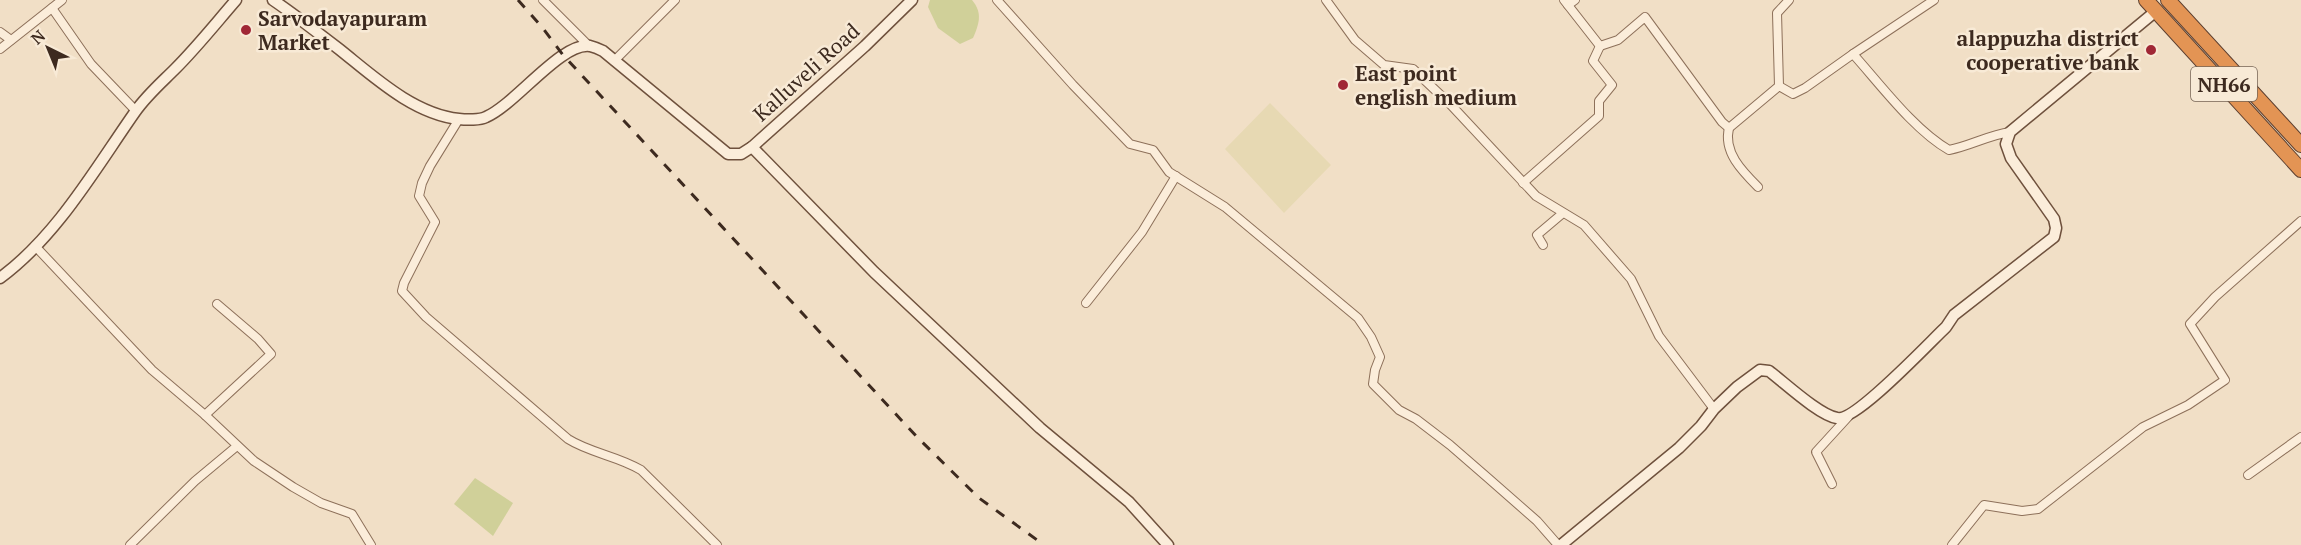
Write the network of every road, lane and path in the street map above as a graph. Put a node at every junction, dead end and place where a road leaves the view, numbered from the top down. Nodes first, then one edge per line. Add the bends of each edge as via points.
1 (62, 0) edge
2 (236, 0) edge
3 (273, 0) edge
4 (543, 0) edge
5 (675, 0) edge
6 (912, 0) edge
7 (997, 0) edge
8 (1326, 0) edge
9 (1789, 0) edge
10 (1934, 0) edge
11 (2146, 0) edge
12 (2168, 0) edge
13 (1569, 2) edge
14 (52, 8) junction
15 (2156, 11) junction
16 (0, 33) edge
17 (11, 40) junction
18 (589, 46) junction
19 (1599, 46) junction
20 (0, 49) edge
21 (1853, 54) junction
22 (614, 61) junction
23 (1779, 86) junction
24 (136, 111) junction
25 (459, 119) junction
26 (1729, 128) junction
27 (2005, 136) junction
28 (2301, 145) edge
29 (752, 147) junction
30 (2301, 170) edge
31 (1176, 176) junction
32 (1523, 183) junction
33 (1758, 188) dead end
34 (1563, 213) junction
35 (2301, 221) edge
36 (1543, 245) dead end
37 (35, 246) junction
38 (0, 278) edge
39 (1086, 303) dead end
40 (216, 304) dead end
41 (1714, 409) junction
42 (205, 415) junction
43 (1848, 417) junction
44 (2301, 437) edge
45 (237, 446) junction
46 (2248, 475) dead end
47 (1832, 484) dead end
48 (130, 545) edge
49 (371, 545) edge
50 (717, 545) edge
51 (1168, 545) edge
52 (1560, 545) edge
53 (1952, 545) edge

1 - 14 street
2 - 24 street
3 - 25 street via 411,102
4 - 18 street
5 - 22 street
6 - 29 street, Kalluveli Road
7 - 31 street via 1130,144 1153,150
8 - 32 street via 1355,40 1384,65 1413,69 1425,79
9 - 23 street via 1777,13
10 - 21 street
11 - 15 highway, NH66
12 - 28 highway, NH66
13 - 19 street
14 - 17 street
14 - 24 street via 91,64
15 - 27 street
15 - 30 highway, NH66
16 - 17 street
17 - 20 street
18 - 22 street
18 - 25 street via 563,55 507,105 484,118
19 - 26 street via 1617,40 1645,17
19 - 32 street via 1593,61 1612,85 1599,101 1599,116
21 - 23 street via 1799,91 1792,94
21 - 27 street via 1934,142 1949,150
22 - 29 street via 728,154 741,154
23 - 26 street
24 - 37 street via 110,152
25 - 50 street via 422,183 419,196 435,222 402,291 426,317 568,439 641,470
26 - 33 street via 1726,138 1736,164
27 - 43 street via 2011,158 2054,219 2054,237 1954,315 1875,396
29 - 51 street via 874,272 1040,428 1129,502
31 - 39 street via 1142,232
31 - 52 street via 1225,207 1358,318 1380,357 1373,384 1399,410 1458,451
32 - 34 street
34 - 36 street via 1537,235
34 - 41 street via 1584,225 1631,279 1659,336
35 - 53 street via 2190,324 2225,380 2188,405 2143,427 2038,509 2022,511 1984,505
37 - 38 street
37 - 42 street via 152,370
40 - 42 street via 271,354
41 - 43 street via 1760,370 1769,371 1826,415
41 - 52 street via 1680,448
42 - 45 street
43 - 47 street via 1816,452
44 - 46 street
45 - 48 street
45 - 49 street via 293,487 352,514

